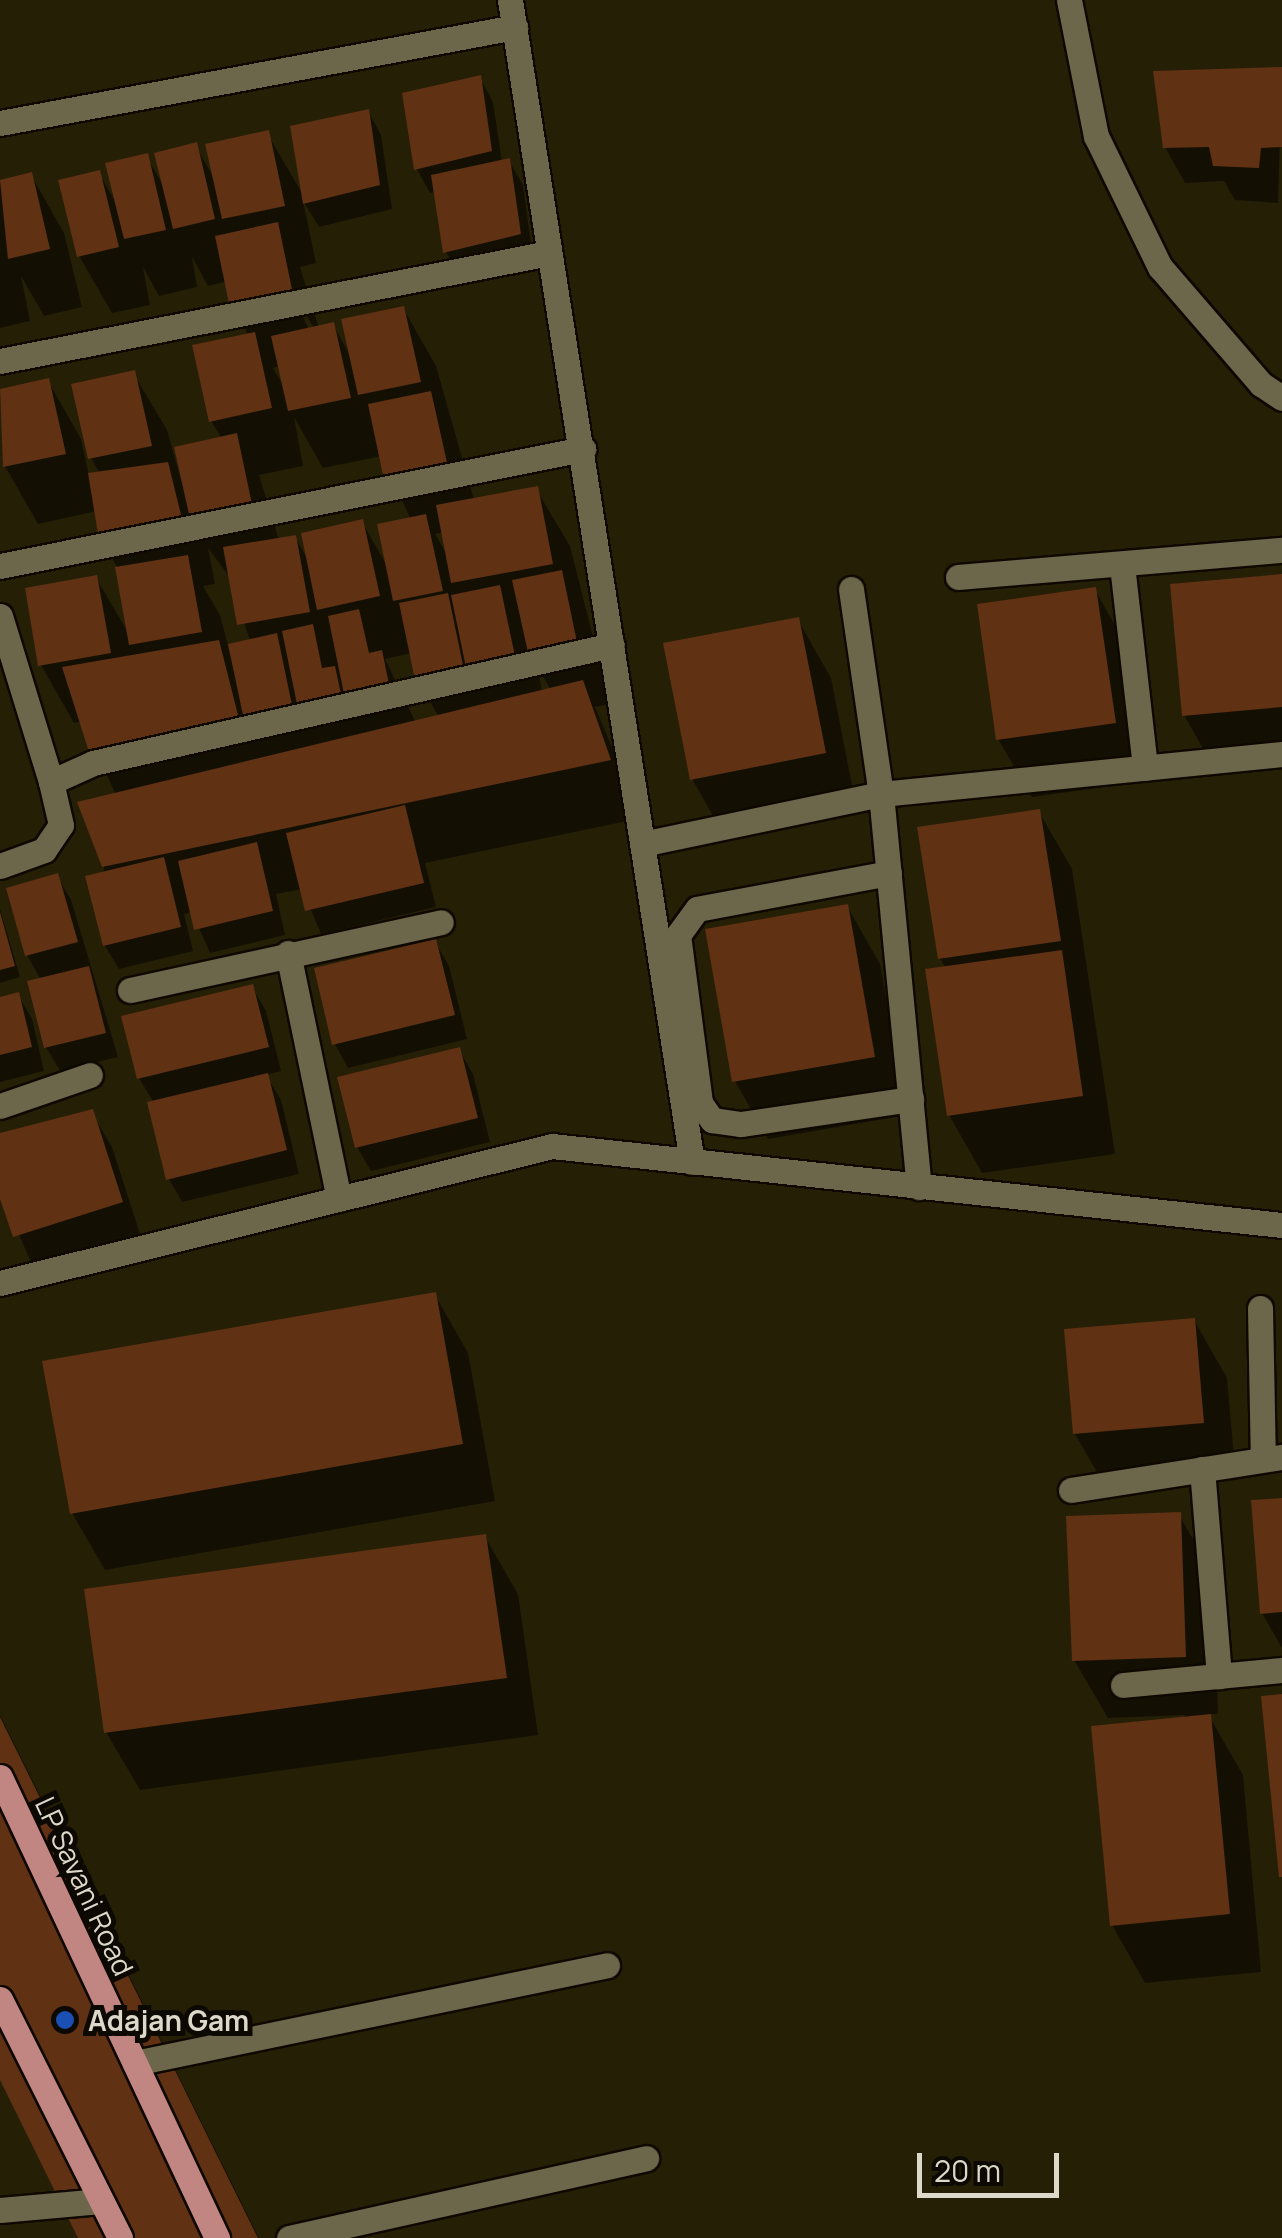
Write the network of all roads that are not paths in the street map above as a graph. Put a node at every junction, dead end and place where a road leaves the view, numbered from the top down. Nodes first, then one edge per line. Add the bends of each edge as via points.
1 (510, 0) edge
2 (1070, 0) edge
3 (515, 27) junction
4 (0, 122) edge
5 (549, 253) junction
6 (0, 361) edge
7 (1282, 398) edge
8 (583, 450) junction
9 (1282, 550) edge
10 (1122, 564) junction
11 (0, 566) edge
12 (958, 577) dead end
13 (851, 589) dead end
14 (0, 616) edge
15 (612, 645) junction
16 (1282, 754) edge
17 (1145, 768) junction
18 (51, 782) junction
19 (881, 794) junction
20 (642, 844) junction
21 (0, 866) edge
22 (889, 873) junction
23 (441, 922) dead end
24 (288, 953) junction
25 (130, 990) dead end
26 (90, 1075) dead end
27 (911, 1099) junction
28 (0, 1106) edge
29 (692, 1162) junction
30 (920, 1187) junction
31 (339, 1199) junction
32 (1282, 1226) edge
33 (0, 1283) edge
34 (1260, 1308) dead end
35 (1272, 1458) edge
36 (1202, 1470) junction
37 (1071, 1490) dead end
38 (1282, 1670) edge
39 (1219, 1676) junction
40 (1124, 1685) dead end
41 (0, 1776) edge
42 (607, 1965) dead end
43 (0, 1999) edge
44 (135, 2063) junction
45 (646, 2158) dead end
46 (101, 2201) junction
47 (0, 2210) edge
48 (120, 2238) edge
49 (217, 2238) edge
50 (289, 2238) edge

1 - 3 street
2 - 7 street via 1096,136 1160,268 1261,384
3 - 4 street
3 - 5 street
5 - 6 street
5 - 8 street
8 - 11 street
8 - 15 street
9 - 10 street
10 - 12 street
10 - 17 street
13 - 19 street
14 - 18 street
15 - 18 street via 93,763
15 - 20 street
16 - 17 street
17 - 19 street
18 - 21 street via 60,825 44,850
19 - 20 street
19 - 22 street
20 - 29 street
22 - 27 street
22 - 27 street via 697,909 678,935 700,1103 712,1120 741,1124
23 - 24 street
24 - 25 street
24 - 31 street
26 - 28 street
27 - 30 street
29 - 30 street
29 - 31 street via 552,1146
30 - 32 street
31 - 33 street
34 - 35 street
35 - 36 street
36 - 37 street
36 - 39 street
38 - 39 street
39 - 40 street
41 - 44 main road, LP Savani Road
42 - 44 street
43 - 46 main road
44 - 49 main road, LP Savani Road
45 - 50 street
46 - 47 street
46 - 48 main road

